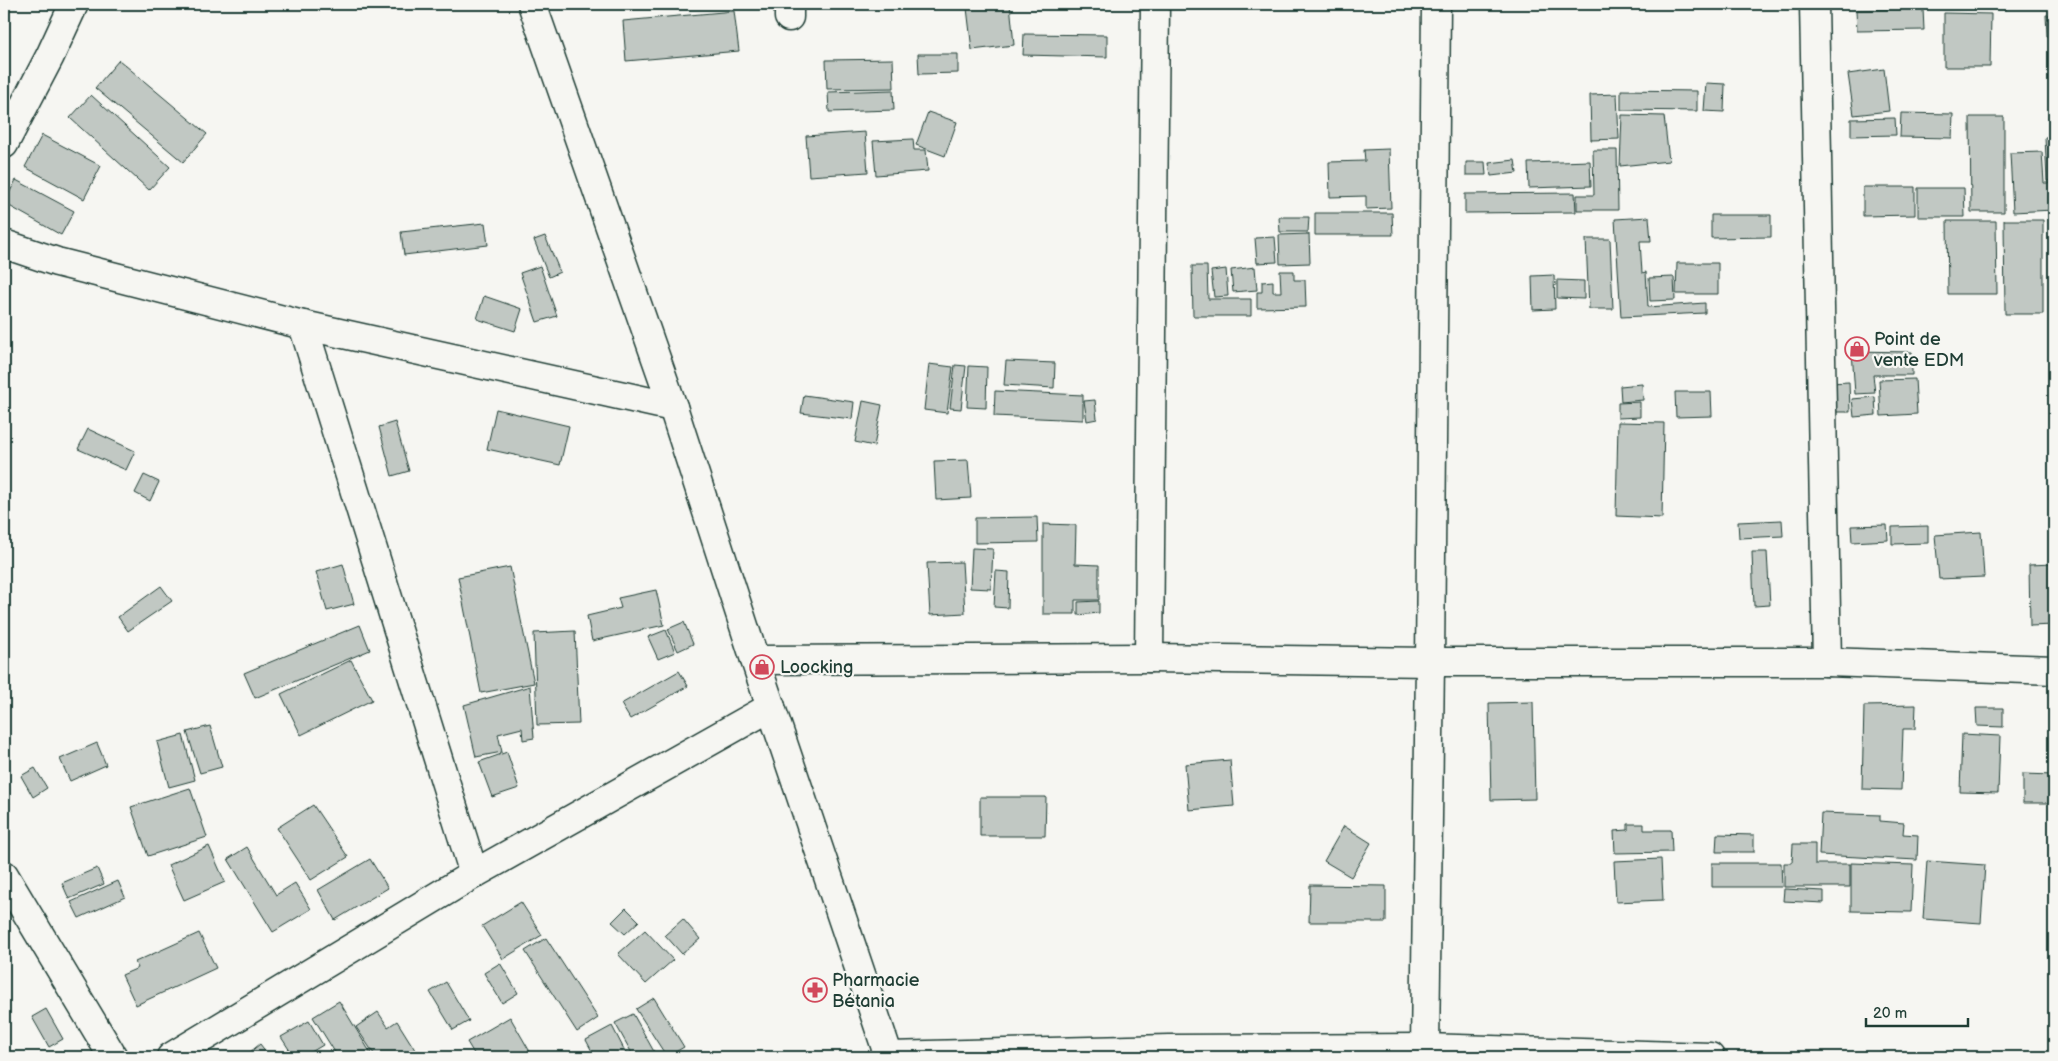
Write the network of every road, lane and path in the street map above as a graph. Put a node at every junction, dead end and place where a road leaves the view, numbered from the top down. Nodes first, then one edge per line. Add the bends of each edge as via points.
1 (74, 4) edge
2 (532, 4) edge
3 (1155, 4) edge
4 (1436, 4) edge
5 (1814, 4) edge
6 (4, 144) edge
7 (4, 244) edge
8 (303, 326) junction
9 (673, 407) junction
10 (1149, 658) junction
11 (755, 660) junction
12 (1430, 662) junction
13 (1827, 662) junction
14 (2054, 670) edge
15 (771, 707) junction
16 (474, 874) junction
17 (4, 875) edge
18 (1425, 1048) junction
19 (1170, 1053) edge
20 (113, 1057) edge
21 (171, 1057) edge
22 (889, 1057) edge
23 (1710, 1057) edge

1 - 6 street
2 - 9 street
3 - 10 street
4 - 12 street
5 - 13 street
7 - 8 street via 57,262
8 - 9 street
8 - 16 street
9 - 11 street
10 - 11 street
10 - 12 street
11 - 15 street
12 - 13 street
12 - 18 street
13 - 14 street
15 - 16 street
15 - 22 street
16 - 21 street
17 - 20 street
18 - 19 street
18 - 23 street
19 - 22 street

